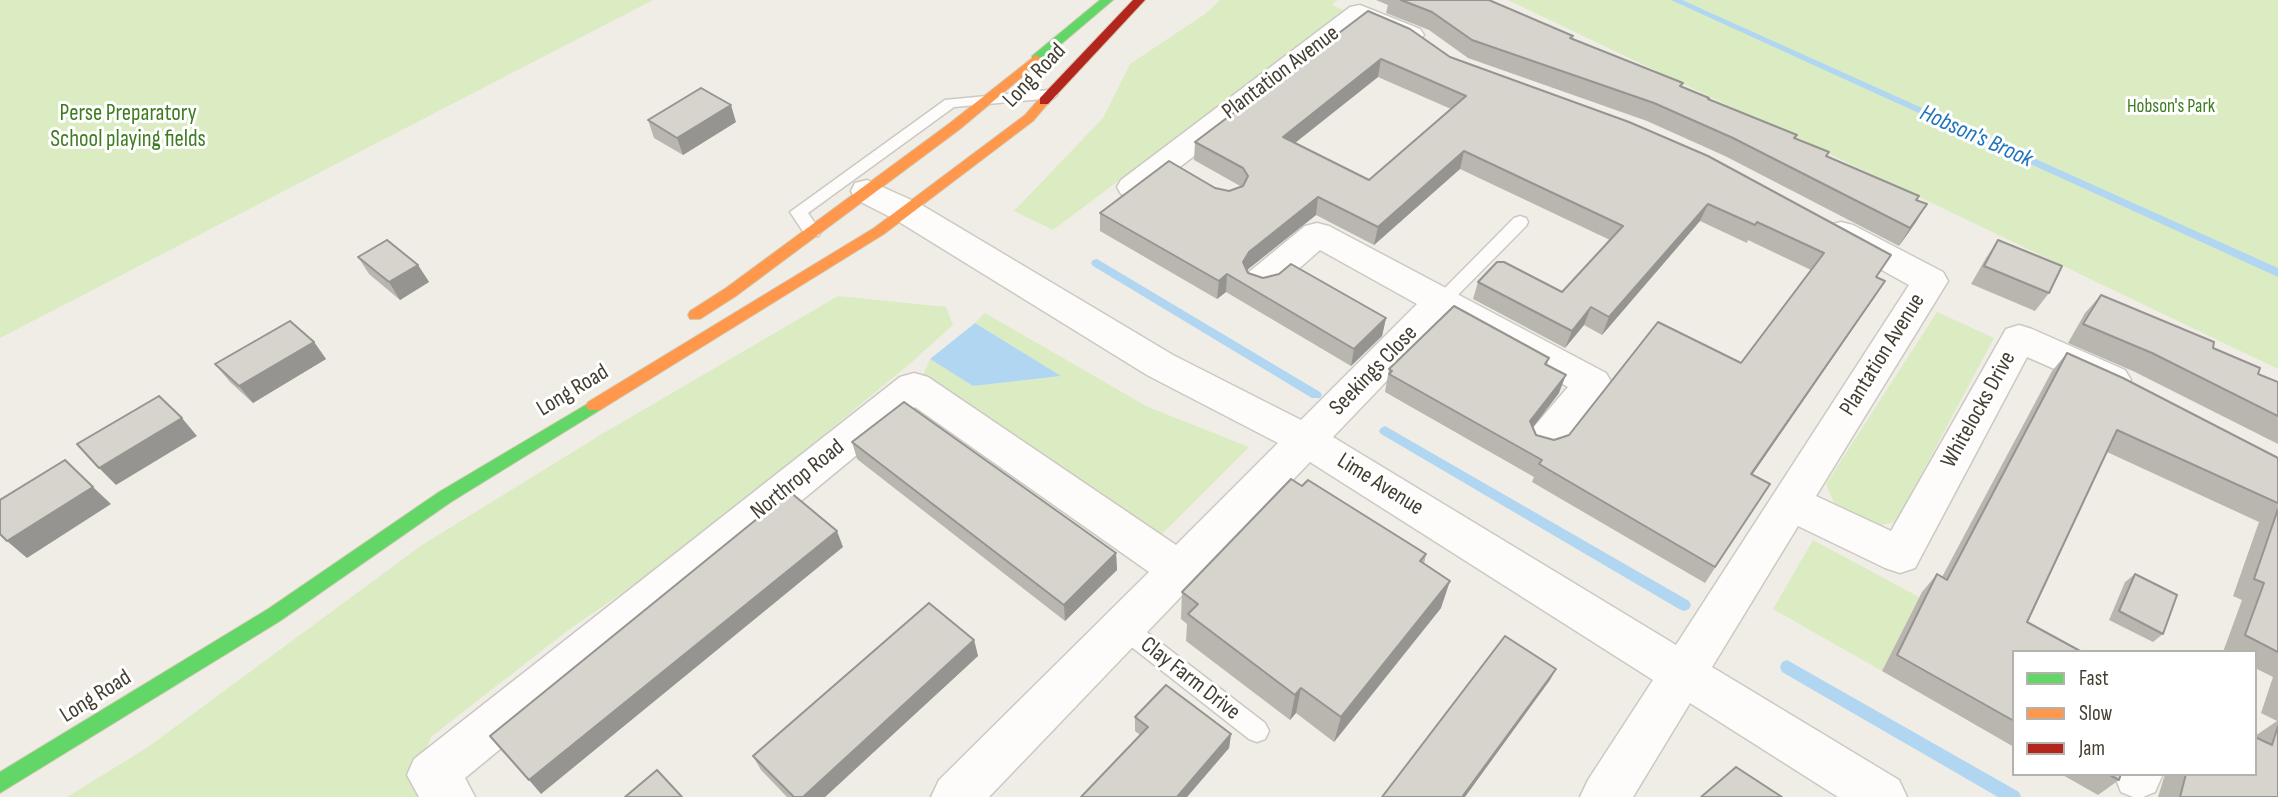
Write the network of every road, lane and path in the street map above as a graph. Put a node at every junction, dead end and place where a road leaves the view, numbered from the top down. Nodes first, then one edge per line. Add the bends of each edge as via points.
1 (1107, 0) edge
2 (1139, 0) edge
3 (1438, 51) edge
4 (1049, 95) junction
5 (986, 100) junction
6 (1133, 187) edge
7 (867, 191) junction
8 (908, 212) junction
9 (1816, 219) edge
10 (1520, 222) dead end
11 (812, 232) junction
12 (1262, 281) edge
13 (1441, 302) junction
14 (678, 327) dead end
15 (2144, 396) edge
16 (1306, 440) junction
17 (1546, 440) edge
18 (1791, 503) junction
19 (1179, 570) junction
20 (1123, 627) junction
21 (1683, 673) junction
22 (116, 693) dead end
23 (1257, 731) dead end
24 (0, 771) edge
25 (0, 783) edge
26 (440, 786) edge
27 (956, 797) edge
28 (1605, 797) edge
29 (1882, 797) edge

1 - 5 main road, Long Road
2 - 4 main road, Long Road
3 - 6 street, Plantation Avenue via 1360,13 1178,168
4 - 5 lane
4 - 8 main road, Long Road via 1029,118
5 - 7 main road, Long Road
5 - 11 lane via 950,103 799,212
7 - 8 street, Lime Avenue
7 - 11 main road, Long Road
8 - 16 street, Lime Avenue via 1160,365
8 - 25 main road, Long Road via 445,497 274,615
9 - 18 street, Plantation Avenue via 1930,281
10 - 13 lane
11 - 14 main road, Long Road
12 - 13 street, Seekings Close via 1317,234
13 - 16 street, Seekings Close
13 - 17 street, Seekings Close via 1593,383
15 - 18 street, Whitelocks Drive via 2019,338 1900,555
16 - 19 street
16 - 21 street, Lime Avenue
18 - 21 street, Plantation Avenue
19 - 20 street
19 - 26 street, Northrop Road via 914,387
20 - 23 lane, Clay Farm Drive
20 - 27 street
21 - 28 street
21 - 29 street, Lime Avenue
22 - 24 main road, Long Road

